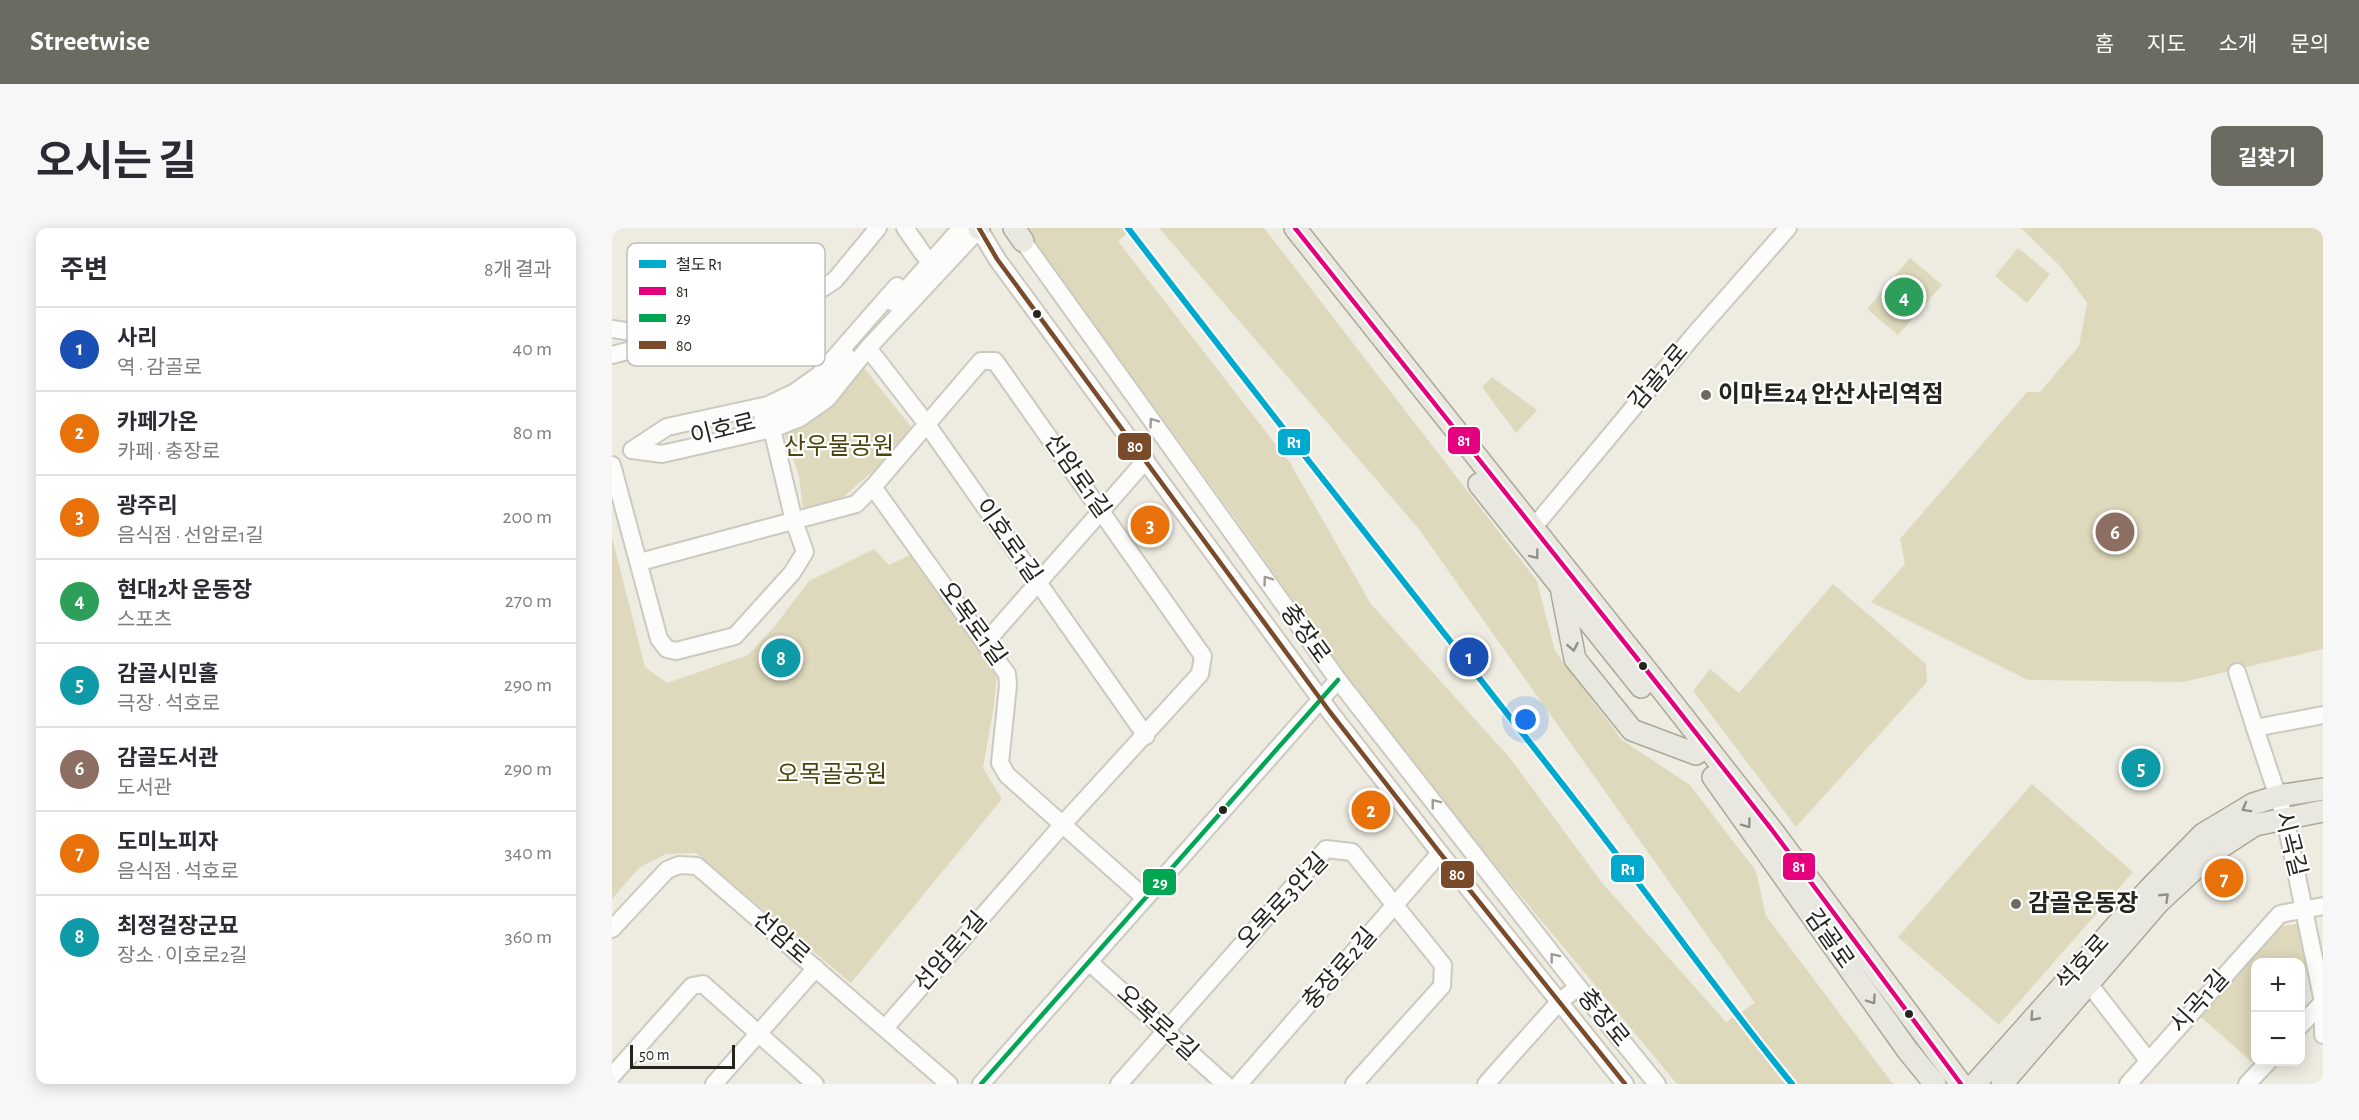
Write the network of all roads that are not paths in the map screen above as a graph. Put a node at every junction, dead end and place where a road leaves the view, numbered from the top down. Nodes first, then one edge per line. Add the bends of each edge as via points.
1 (878, 228) edge
2 (904, 228) edge
3 (947, 228) edge
4 (962, 228) edge
5 (979, 228) edge
6 (1279, 228) edge
7 (1295, 228) edge
8 (1788, 228) edge
9 (1019, 234) edge
10 (924, 255) junction
11 (825, 287) edge
12 (612, 329) edge
13 (627, 332) edge
14 (868, 348) junction
15 (627, 351) edge
16 (612, 355) edge
17 (926, 423) junction
18 (772, 429) junction
19 (632, 450) junction
20 (612, 456) edge
21 (1146, 460) junction
22 (612, 465) edge
23 (873, 487) junction
24 (1102, 511) junction
25 (794, 521) junction
26 (1533, 528) junction
27 (640, 562) junction
28 (1037, 582) junction
29 (1562, 589) junction
30 (985, 643) junction
31 (2237, 672) dead end
32 (1338, 680) junction
33 (1321, 698) junction
34 (2323, 715) edge
35 (2254, 728) junction
36 (1146, 736) junction
37 (1696, 754) junction
38 (2323, 789) edge
39 (2278, 796) junction
40 (2323, 811) edge
41 (2285, 818) junction
42 (1063, 824) junction
43 (1440, 853) junction
44 (1145, 898) junction
45 (1396, 905) junction
46 (2323, 906) edge
47 (2305, 909) junction
48 (612, 929) edge
49 (1089, 963) junction
50 (816, 968) junction
51 (2089, 984) junction
52 (1578, 987) junction
53 (1559, 1002) junction
54 (2323, 1002) edge
55 (2305, 1022) edge
56 (885, 1028) junction
57 (1165, 1031) junction
58 (759, 1032) junction
59 (2323, 1035) edge
60 (2148, 1060) junction
61 (2264, 1066) edge
62 (612, 1076) edge
63 (714, 1084) edge
64 (815, 1084) edge
65 (949, 1084) edge
66 (981, 1084) edge
67 (1119, 1084) edge
68 (1225, 1084) edge
69 (1239, 1084) edge
70 (1354, 1084) edge
71 (1486, 1084) edge
72 (1625, 1084) edge
73 (1657, 1084) edge
74 (1935, 1084) edge
75 (1961, 1084) edge
76 (1975, 1084) edge
77 (2002, 1084) edge
78 (2128, 1084) edge
79 (2247, 1084) edge

1 - 11 street
2 - 10 street
3 - 10 street
4 - 19 street, 이호로 via 824,383 802,402 775,417
5 - 14 street
5 - 21 street, 충장로
6 -> 29 main road, 감골로
7 - 26 main road, 감골로
8 - 26 street, 감골2로
32 -> 9 street, 충장로
10 - 19 street via 819,375 795,392 768,405 667,427
12 - 13 street
14 - 17 street, 이호로1길
14 - 18 street via 827,399 800,418
15 - 16 street
17 - 23 street, 선암로1길
17 - 24 street, 선암로1길 via 981,361 995,361
17 - 28 street, 이호로1길
18 - 19 street via 662,454
18 - 25 street
19 - 20 street, 이호로
21 - 24 street
21 - 33 street, 충장로
22 - 27 street
23 - 25 street, 선암로1길 via 856,504
23 - 30 street, 오목로1길
24 - 28 street
24 - 36 street, 선암로1길 via 1203,656 1200,674
25 - 27 street, 선암로1길
25 - 27 street via 805,552 792,573 735,636 676,651 667,649 659,639
26 - 75 main road, 감골로 via 1772,830
28 - 30 street
28 - 36 street, 이호로1길
29 - 37 main road, 감골로
29 -> 37 main road via 1575,659 1632,730
30 - 42 street, 오목로1길 via 1007,674 1000,763 1007,775
31 - 35 street, 시곡길
32 - 33 street
52 -> 32 street, 충장로
33 - 43 street, 충장로
33 - 44 street
34 - 35 street
35 - 39 street, 시곡길
36 - 42 street, 선암로1길
37 -> 74 main road, 감골로
38 - 39 main road, 석호로
39 - 41 street, 시곡길
39 -> 76 main road, 석호로 via 2253,804 2203,834
40 - 41 main road, 석호로
41 - 47 street, 시곡길
51 -> 41 main road, 석호로 via 2159,902 2212,853 2255,825
42 - 44 street, 오목로1길
42 - 56 street, 선암로1길
43 - 45 street, 충장로2길
43 - 53 street, 충장로
44 - 49 street
45 - 57 street, 오목로3안길 via 1352,852 1326,849
45 - 69 street, 충장로2길
45 - 70 street, 오목로3안길 via 1443,965 1442,986
46 - 47 street, 시곡1길
47 - 54 street, 시곡길
47 - 60 street, 시곡1길 via 2280,914
48 - 50 street, 선암로 via 668,870 679,865 697,866
49 - 57 street, 오목로2길
49 - 66 street
50 - 56 street, 선암로
50 - 58 street
51 - 60 street
51 - 77 main road, 석호로
52 - 53 street
52 - 73 street, 충장로
53 - 71 street
53 - 72 street, 충장로
54 - 55 street
54 - 59 street, 시곡길
56 - 65 street, 선암로
57 - 67 street, 오목로3안길
57 - 68 street, 오목로2길
58 - 62 street via 703,984 692,986
58 - 63 street
58 - 64 street
60 - 78 street, 시곡1길
61 - 79 street

